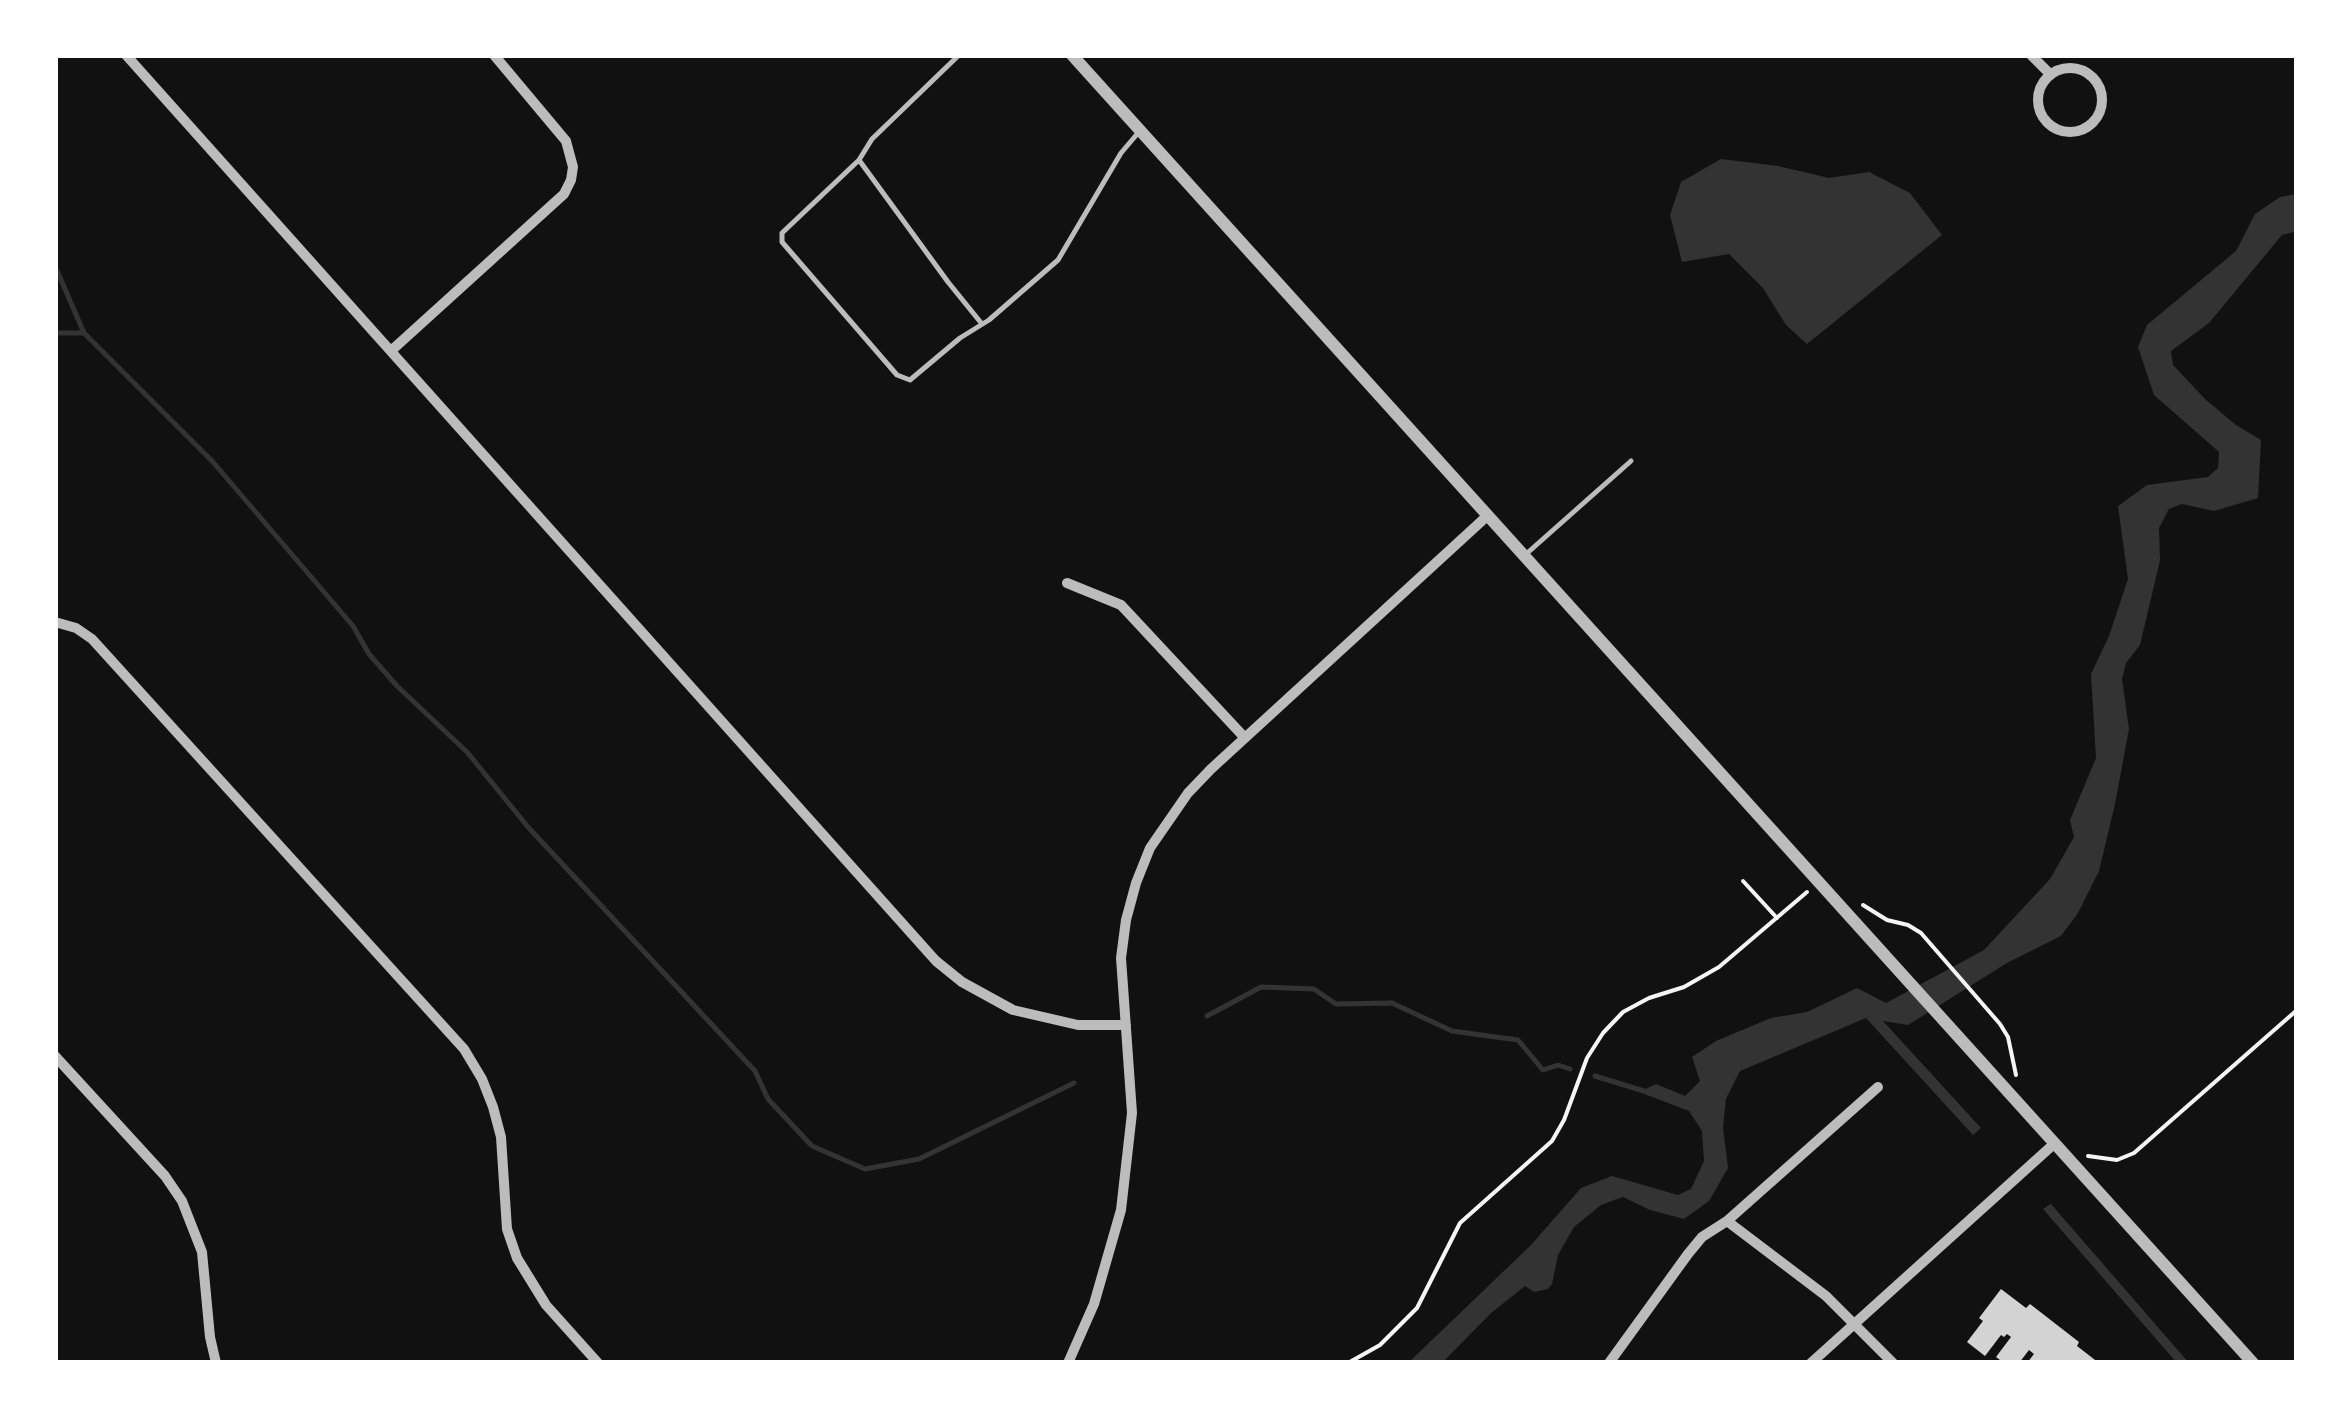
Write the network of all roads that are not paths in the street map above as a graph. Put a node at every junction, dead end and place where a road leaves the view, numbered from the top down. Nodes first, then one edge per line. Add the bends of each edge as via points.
1 (126, 55) edge
2 (494, 55) edge
3 (958, 55) edge
4 (1072, 55) edge
5 (2031, 55) edge
6 (2050, 74) junction
7 (1140, 130) junction
8 (860, 160) junction
9 (982, 324) junction
10 (392, 350) junction
11 (1631, 461) dead end
12 (1486, 517) junction
13 (1523, 557) junction
14 (1067, 583) dead end
15 (55, 622) edge
16 (1245, 738) junction
17 (1126, 1025) junction
18 (55, 1056) edge
19 (1878, 1087) dead end
20 (2054, 1143) junction
21 (1727, 1221) junction
22 (1854, 1324) junction
23 (216, 1363) edge
24 (598, 1363) edge
25 (1068, 1363) edge
26 (1608, 1363) edge
27 (1811, 1363) edge
28 (1893, 1363) edge
29 (2253, 1363) edge

1 - 10 street
2 - 10 street via 566,142 571,180 564,194
3 - 8 lane
4 - 7 street
5 - 6 street
6 - 6 street via 2037,100 2044,119 2060,131 2089,126 2101,108 2099,86 2072,68
7 - 9 lane via 1058,260
7 - 12 street
8 - 9 lane
8 - 9 lane via 782,233 782,242 903,378 910,380
10 - 17 street via 936,961 1014,1010 1078,1025
11 - 13 lane
12 - 13 street
12 - 16 street
13 - 20 street
14 - 16 street via 1122,604
15 - 24 street via 92,639 464,1049 494,1107 516,1258 546,1305
16 - 17 street via 1178,806 1150,848 1126,920
17 - 25 street via 1132,1113 1122,1210
18 - 23 street via 182,1201 202,1252
19 - 21 street
20 - 22 street
20 - 29 street
21 - 22 street
21 - 26 street via 1694,1245
22 - 27 street
22 - 28 street

